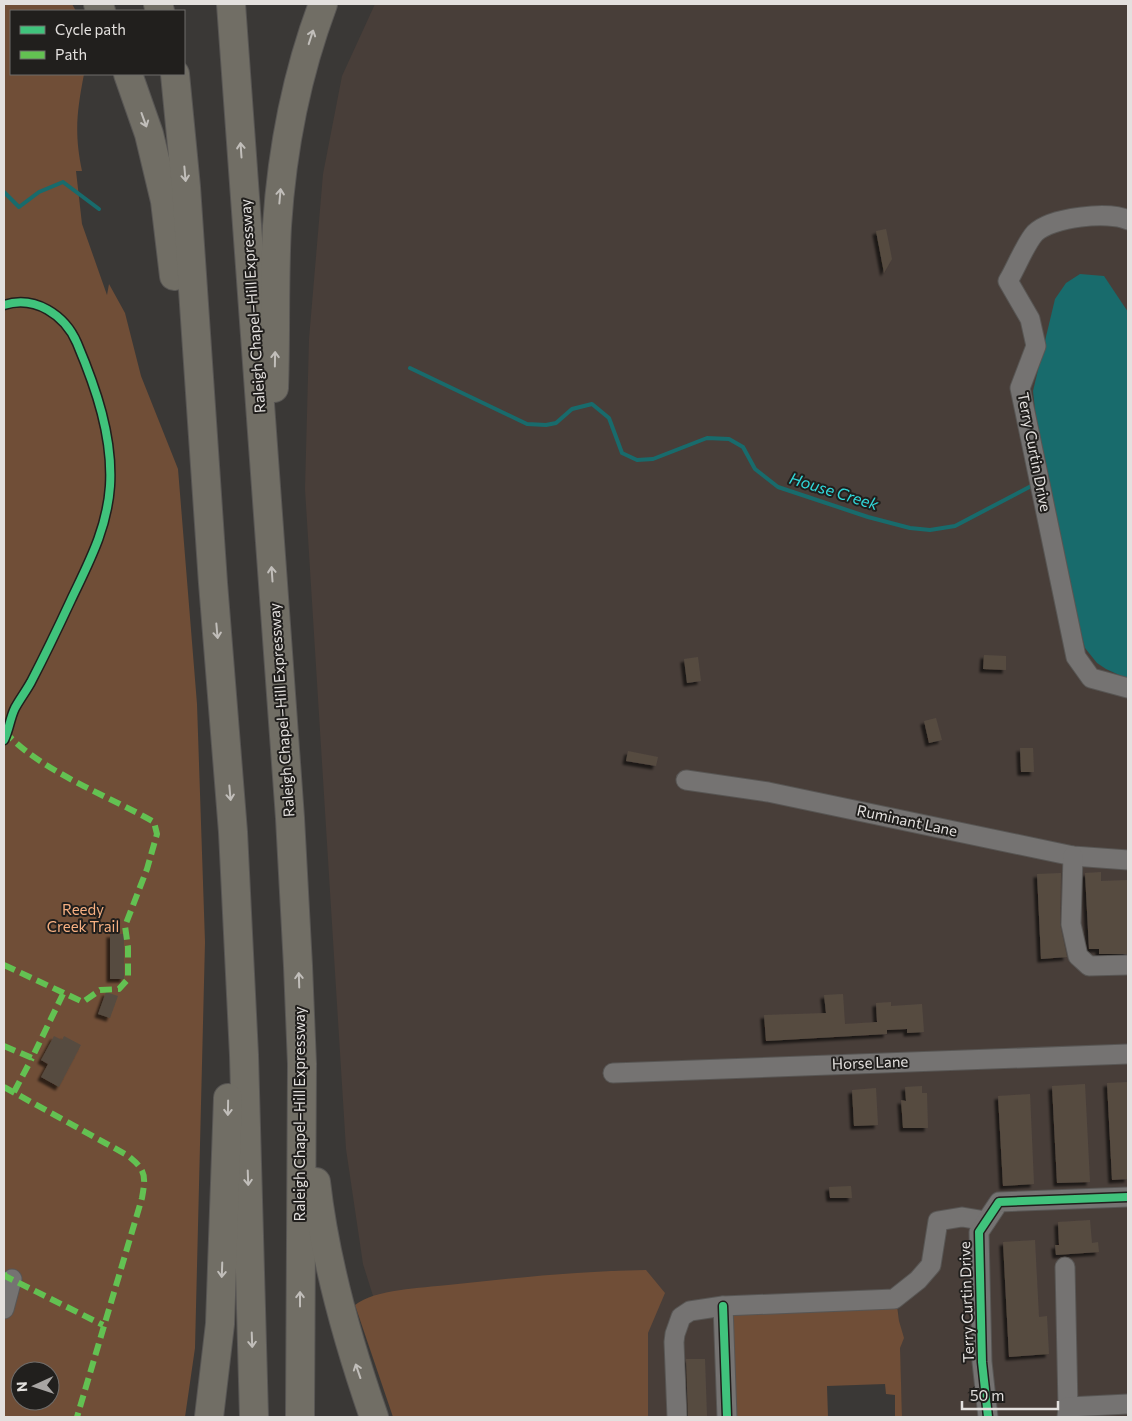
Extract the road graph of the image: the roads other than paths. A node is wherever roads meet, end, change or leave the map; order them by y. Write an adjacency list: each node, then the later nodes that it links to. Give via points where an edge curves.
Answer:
1 (230, 4): 6 (highway, Raleigh Chapel–Hill Expressway, one-way to 1)
2 (323, 4): 6 (highway, one-way to 2, via 281,179 300,71)
3 (128, 75): 7 (highway, one-way to 7, via 149,134 166,200 191,429)
4 (175, 75): 7 (highway, one-way to 7, via 186,187)
5 (1128, 220): 8 (street, Terry Curtin Drive, via 1120,216 1070,217 1036,233 1008,281 1030,319 1036,346 1020,388 1076,657 1091,678)
6 (269, 530): 15 (highway, Raleigh Chapel–Hill Expressway, one-way to 6, via 290,818)
7 (213, 583): 10 (highway, one-way to 10)
8 (1128, 688)
9 (686, 780): 11 (street, Ruminant Lane, via 768,792)
10 (234, 832): 25 (highway, one-way to 25, via 226,1186 220,1324); 26 (highway, one-way to 26)
11 (1073, 856): 12 (street, Ruminant Lane); 13 (street, via 1071,924 1078,956 1088,966)
12 (1128, 860)
13 (1128, 965)
14 (1128, 1054): 16 (street, Horse Lane)
15 (302, 1064): 27 (highway, Raleigh Chapel–Hill Expressway, one-way to 15); 28 (highway, one-way to 15, via 355,1362 320,1219)
16 (612, 1073)
17 (1128, 1197): 18 (street, Terry Curtin Drive, via 999,1202)
18 (986, 1221): 21 (street, via 962,1217 938,1221 931,1265 894,1299); 31 (street, Terry Curtin Drive, via 979,1232 982,1362)
19 (1065, 1267): 24 (street)
20 (12, 1279): 22 (street)
21 (723, 1306): 29 (street, via 690,1311 681,1317 674,1342); 30 (street)
22 (4, 1309)
23 (1128, 1404): 24 (street)
24 (1068, 1412)
25 (209, 1417)
26 (254, 1417)
27 (300, 1417)
28 (374, 1417)
29 (677, 1417)
30 (727, 1417)
31 (988, 1417)

